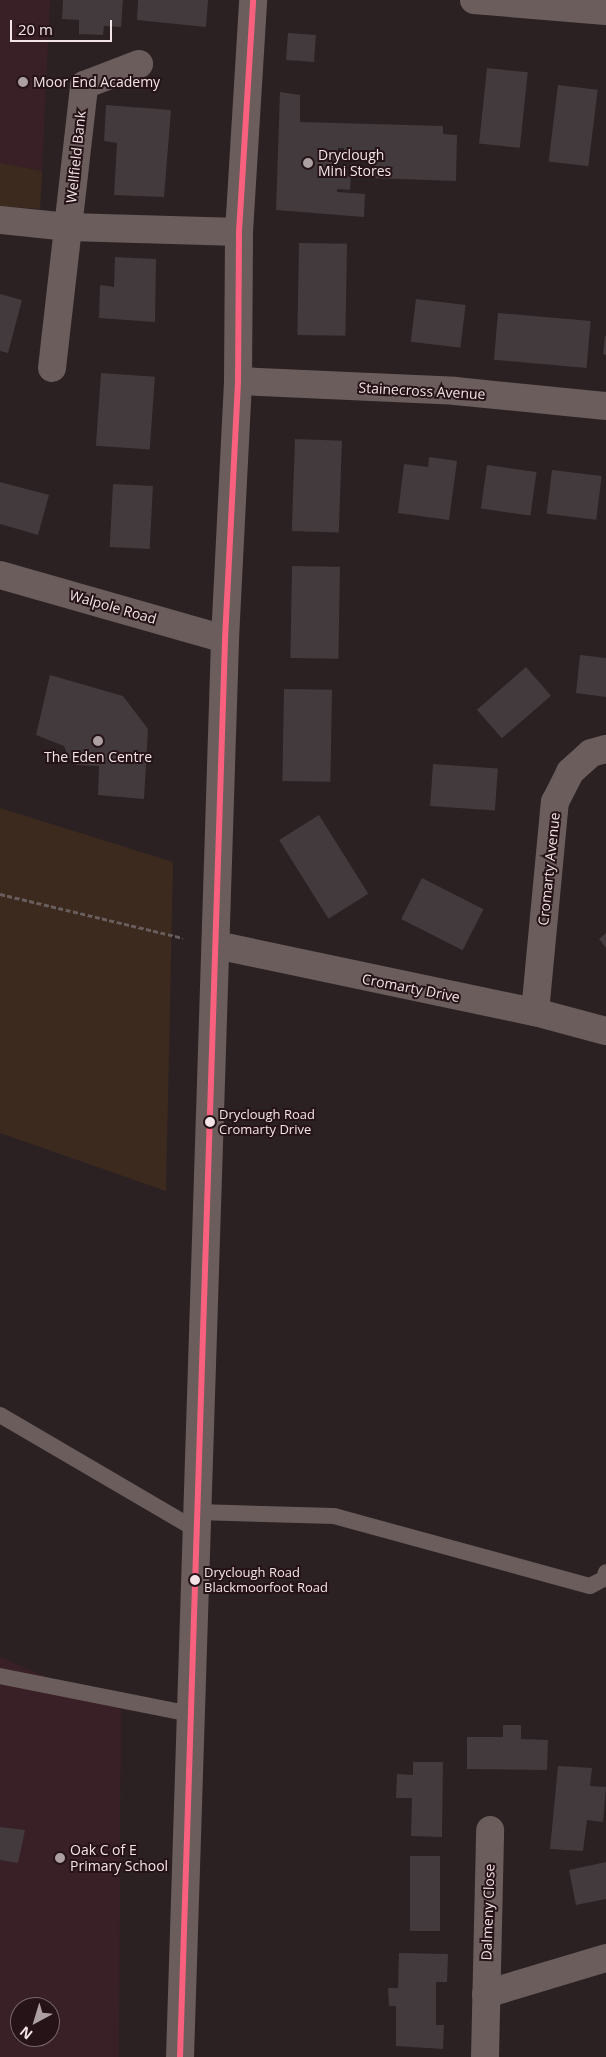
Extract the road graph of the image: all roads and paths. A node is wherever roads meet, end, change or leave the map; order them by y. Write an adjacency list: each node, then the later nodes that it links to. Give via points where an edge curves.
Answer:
1 (253, 0): 7 (street)
2 (474, 0): 3 (street)
3 (606, 11)
4 (139, 64): 6 (street, Wellfield Bank, via 84,85)
5 (0, 220): 6 (street)
6 (69, 227): 7 (street); 8 (street, Wellfield Bank)
7 (239, 232): 9 (street)
8 (52, 368)
9 (238, 381): 10 (street, Stainecross Avenue, via 455,392); 12 (street)
10 (606, 406)
11 (0, 575): 12 (street, Walpole Road)
12 (225, 639): 15 (street)
13 (606, 749): 16 (street, Cromarty Avenue, via 590,753 570,772 555,802)
14 (0, 894): 15 (path)
15 (216, 946): 16 (street, Cromarty Drive); 19 (street)
16 (535, 1012): 17 (street, Cromarty Drive)
17 (606, 1031)
18 (0, 1415): 19 (lane)
19 (197, 1521): 20 (lane, via 334,1516 590,1586 604,1579); 22 (street)
20 (606, 1572)
21 (0, 1676): 22 (lane)
22 (191, 1714): 26 (street)
23 (490, 1830): 25 (street, Dalmeny Close)
24 (606, 1958): 25 (street)
25 (486, 1994): 27 (street, Dalmeny Close)
26 (180, 2057)
27 (485, 2057)

